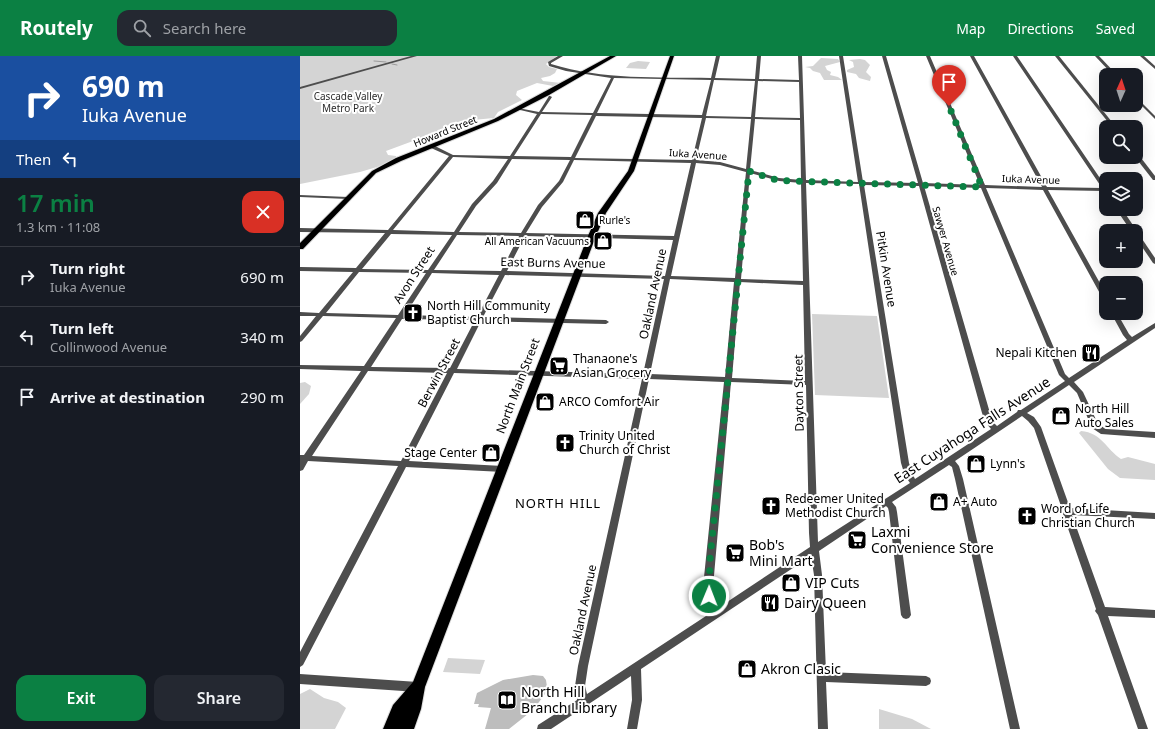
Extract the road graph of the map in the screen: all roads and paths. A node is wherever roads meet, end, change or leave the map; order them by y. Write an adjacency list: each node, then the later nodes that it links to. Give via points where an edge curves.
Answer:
1 (414, 56): 24 (street)
2 (561, 56): 18 (street, via 549,63 550,65)
3 (614, 56): 18 (main road, Howard Street)
4 (672, 56): 20 (main road, North Main Street)
5 (718, 56): 21 (street, Oakland Avenue)
6 (760, 56): 22 (street)
7 (800, 56): 23 (street, Dayton Street)
8 (841, 56): 47 (street, Pitkin Avenue)
9 (884, 56): 48 (street, Sawyer Avenue)
10 (928, 56): 49 (street)
11 (972, 56): 50 (street)
12 (1015, 56): 45 (street)
13 (1057, 56): 35 (street)
14 (1097, 56): 16 (street)
15 (1142, 56): 17 (street)
16 (1108, 68)
17 (1155, 68)
18 (584, 73): 19 (street); 27 (main road, Howard Street)
19 (613, 78): 20 (street); 29 (street, Berwin Street)
20 (664, 78): 21 (street); 30 (main road, North Main Street)
21 (713, 79): 22 (street); 31 (street, Oakland Avenue)
22 (757, 80): 23 (street); 32 (street)
23 (801, 81): 34 (street, Dayton Street)
24 (300, 88)
25 (550, 97): 28 (street, Avon Street)
26 (1143, 105): 33 (street)
27 (518, 109): 28 (street); 36 (main road, Howard Street)
28 (540, 113): 29 (street); 38 (street, Avon Street)
29 (596, 114): 30 (street); 39 (street, Berwin Street)
30 (651, 115): 31 (street); 40 (main road, North Main Street)
31 (705, 116): 32 (street); 41 (street, Oakland Avenue)
32 (754, 117): 34 (street); 43 (street)
33 (1155, 118)
34 (802, 119): 46 (street, Dayton Street)
35 (1108, 120)
36 (433, 147): 37 (street, Iuka Avenue); 53 (main road, Howard Street, via 374,172)
37 (452, 156): 38 (street, Iuka Avenue); 56 (street)
38 (511, 158): 39 (street, Iuka Avenue); 57 (street, Avon Street)
39 (573, 158): 40 (street, Iuka Avenue); 58 (street, Berwin Street, via 561,182 540,206)
40 (635, 160): 41 (street, Iuka Avenue); 59 (main road, North Main Street, via 628,176 602,213)
41 (695, 161): 43 (street, Iuka Avenue, via 724,164); 60 (street, Oakland Avenue)
42 (1143, 164): 44 (street)
43 (749, 171): 46 (street, Iuka Avenue, via 772,179); 70 (street)
44 (1155, 179)
45 (1099, 180)
46 (804, 182): 47 (street, Iuka Avenue); 71 (street, Dayton Street)
47 (861, 183): 48 (street, Iuka Avenue); 99 (street, Pitkin Avenue, via 905,463)
48 (921, 185): 49 (street, Iuka Avenue); 92 (street, Sawyer Avenue, via 986,413)
49 (982, 187): 50 (street, Iuka Avenue); 89 (street, via 1058,367)
50 (1045, 189): 51 (street, Iuka Avenue); 72 (street)
51 (1099, 190)
52 (300, 196): 53 (street)
53 (348, 198): 55 (main road, Howard Street)
54 (300, 230): 55 (street)
55 (315, 230): 56 (street); 62 (main road, Howard Street)
56 (388, 232): 57 (street); 65 (street)
57 (455, 233): 58 (street); 66 (street, Avon Street)
58 (523, 234): 59 (street); 67 (street, Berwin Street)
59 (592, 236): 60 (street); 68 (main road, North Main Street)
60 (676, 238): 69 (street, Oakland Avenue)
61 (1143, 244): 63 (street)
62 (300, 246)
63 (1155, 262)
64 (300, 269): 65 (street, East Burns Avenue)
65 (357, 271): 66 (street, East Burns Avenue); 74 (street)
66 (430, 272): 67 (street, East Burns Avenue); 75 (street, Avon Street)
67 (503, 273): 68 (street, East Burns Avenue); 76 (street, Berwin Street)
68 (577, 275): 69 (street, East Burns Avenue); 77 (main road, North Main Street)
69 (668, 278): 70 (street, East Burns Avenue); 87 (street, Oakland Avenue)
70 (738, 280): 71 (street, East Burns Avenue); 88 (street)
71 (806, 283): 90 (street, Dayton Street)
72 (1099, 286)
73 (300, 314): 74 (street)
74 (321, 315): 75 (street); 81 (street)
75 (400, 317): 76 (street); 84 (street, Avon Street)
76 (480, 319): 77 (street); 85 (street, Berwin Street)
77 (560, 320): 79 (street); 86 (main road, North Main Street)
78 (1118, 320): 82 (street)
79 (606, 322)
80 (1155, 325): 82 (street, East Cuyahoga Falls Avenue)
81 (300, 340)
82 (1132, 341): 89 (street, East Cuyahoga Falls Avenue)
83 (300, 367): 84 (street)
84 (366, 369): 85 (street); 94 (street, Avon Street)
85 (452, 371): 86 (street); 96 (street, Berwin Street)
86 (540, 373): 87 (street); 98 (main road, North Main Street)
87 (648, 376): 88 (street); 114 (street, Oakland Avenue, via 583,666 580,686)
88 (728, 380): 90 (street); 107 (street, via 708,587)
89 (1069, 382): 91 (street, East Cuyahoga Falls Avenue); 93 (street, via 1080,392 1095,426 1104,432)
90 (809, 383): 103 (street, Dayton Street)
91 (1021, 412): 92 (street, East Cuyahoga Falls Avenue); 101 (street, via 1031,419 1036,427)
92 (996, 430): 95 (street, East Cuyahoga Falls Avenue)
93 (1155, 435)
94 (303, 458): 96 (street); 97 (street, Avon Street)
95 (949, 460): 99 (street, East Cuyahoga Falls Avenue); 120 (street, via 955,466 959,479)
96 (404, 463): 98 (street); 108 (street, Berwin Street)
97 (300, 468)
98 (503, 468): 113 (main road, North Main Street)
99 (914, 484): 100 (street, East Cuyahoga Falls Avenue)
100 (887, 502): 103 (street, East Cuyahoga Falls Avenue); 106 (street, via 893,512)
101 (1065, 511): 102 (street); 104 (street)
102 (1155, 516)
103 (815, 549): 107 (street, East Cuyahoga Falls Avenue); 110 (street, Dayton Street)
104 (1100, 611): 105 (street); 121 (street)
105 (1155, 614)
106 (906, 615)
107 (710, 618): 109 (street, East Cuyahoga Falls Avenue)
108 (300, 662)
109 (636, 667): 114 (street, East Cuyahoga Falls Avenue); 118 (street, via 637,700)
110 (821, 677): 112 (street); 119 (street, Dayton Street)
111 (300, 679): 113 (street)
112 (926, 681)
113 (418, 687): 115 (main road, North Main Street, via 398,710); 116 (main road, North Main Street, via 414,709)
114 (583, 702): 117 (street, East Cuyahoga Falls Avenue)
115 (391, 729)
116 (406, 729)
117 (542, 729)
118 (632, 729)
119 (823, 729)
120 (1015, 729)
121 (1143, 729)

